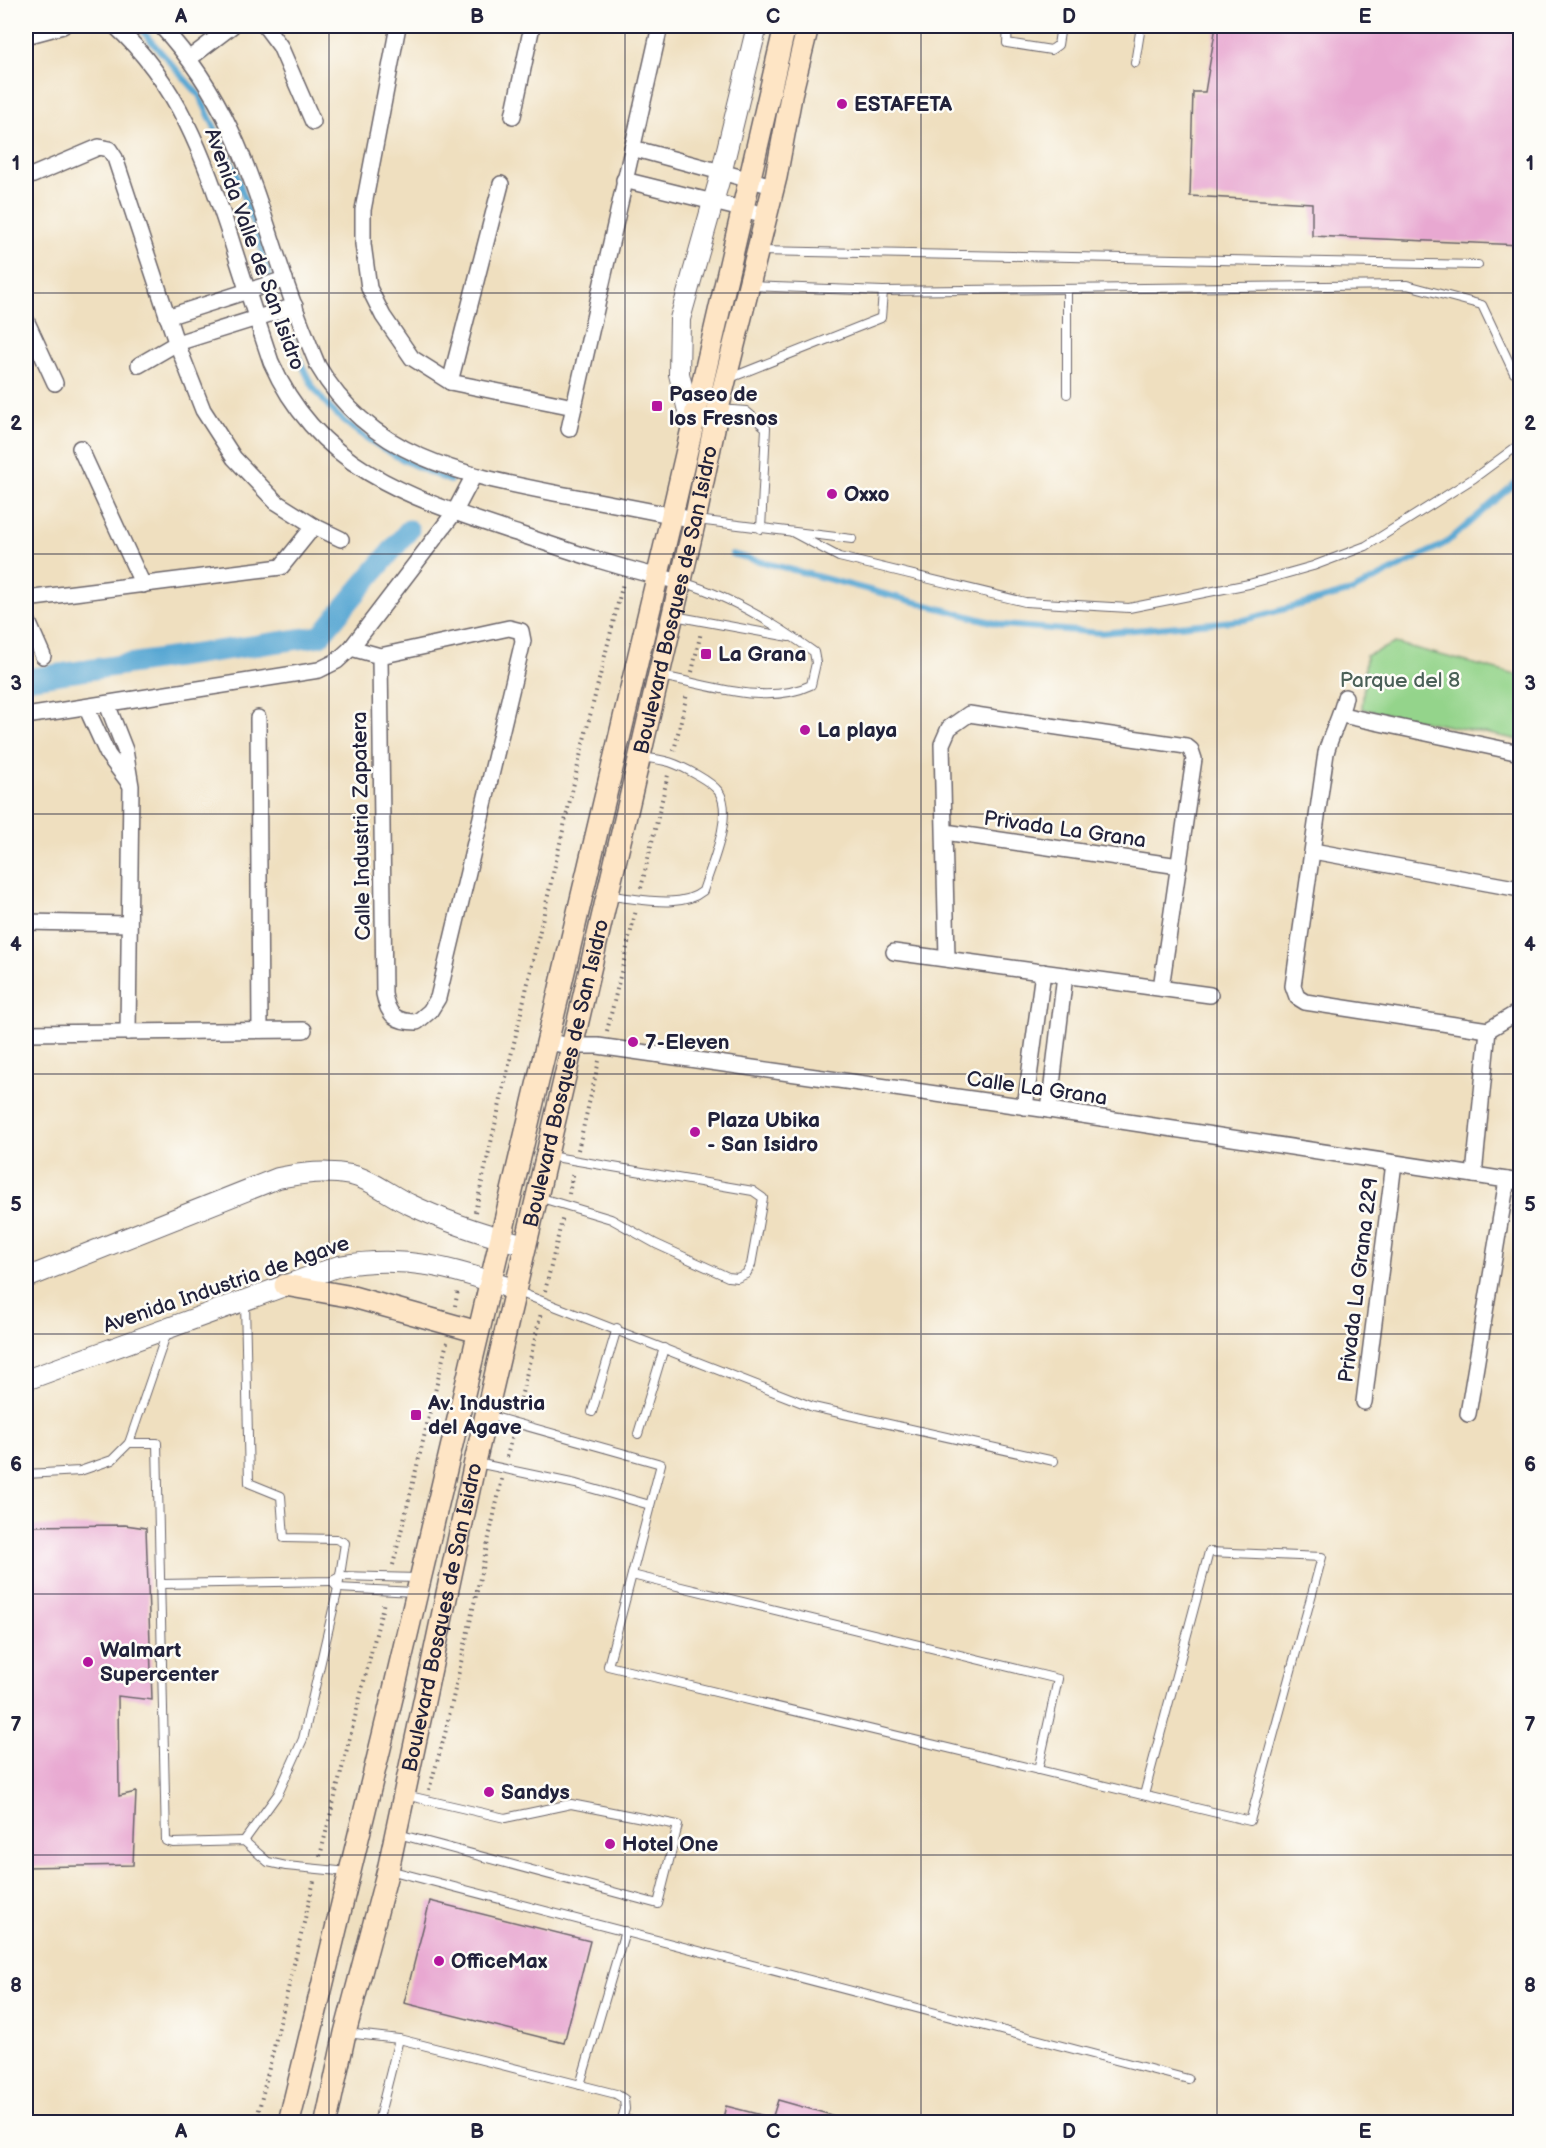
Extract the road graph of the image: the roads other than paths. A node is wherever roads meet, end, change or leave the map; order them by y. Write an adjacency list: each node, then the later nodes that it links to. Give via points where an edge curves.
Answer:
1 (63, 26): 15 (street)
2 (115, 26): 36 (street, Avenida Valle de San Isidro, via 160,75 187,120 210,175)
3 (163, 26): 16 (street, Avenida Valle de San Isidro)
4 (232, 26): 16 (street)
5 (265, 26): 19 (street, via 280,46)
6 (398, 26): 45 (street, via 363,210 369,288 412,358)
7 (532, 26): 18 (street)
8 (660, 26): 20 (street)
9 (757, 26): 21 (street, Boulevard Bosques de San Isidro)
10 (784, 26): 24 (main road, Boulevard Bosques de San Isidro)
11 (808, 26): 26 (main road, Boulevard Bosques de San Isidro)
12 (1008, 26): 13 (lane, via 1007,43 1051,50 1058,45)
13 (1061, 26)
14 (1141, 26): 17 (lane)
15 (26, 36)
16 (190, 58): 32 (street, Avenida Valle de San Isidro, via 232,129)
17 (1135, 63)
18 (513, 116)
19 (313, 122)
20 (632, 148): 21 (street); 23 (street)
21 (721, 174): 24 (street); 27 (street, Boulevard Bosques de San Isidro)
22 (26, 178): 38 (street, via 99,147 109,149)
23 (624, 180): 27 (street); 48 (street)
24 (748, 180): 26 (street); 28 (main road, Boulevard Bosques de San Isidro)
25 (501, 184): 45 (street)
26 (772, 186): 29 (main road, Boulevard Bosques de San Isidro)
27 (713, 202): 28 (street); 50 (street, Boulevard Bosques de San Isidro, via 680,319 679,374)
28 (741, 210): 29 (street); 50 (main road, Boulevard Bosques de San Isidro)
29 (766, 215): 30 (main road, Boulevard Bosques de San Isidro)
30 (758, 251): 31 (lane); 33 (main road, Boulevard Bosques de San Isidro)
31 (1478, 265)
32 (285, 279): 36 (street); 37 (street, Avenida Valle de San Isidro)
33 (750, 286): 35 (lane); 44 (main road, Boulevard Bosques de San Isidro)
34 (1066, 289): 35 (lane); 43 (lane, via 1407,285 1482,304); 47 (lane)
35 (883, 291): 44 (lane, via 881,318)
36 (248, 292): 38 (street); 39 (street, Avenida Valle de San Isidro)
37 (295, 306): 39 (street); 54 (street, Avenida Valle de San Isidro, via 332,392 362,421 393,443)
38 (167, 317): 41 (street)
39 (257, 319): 41 (street); 55 (street, Avenida Valle de San Isidro, via 284,390 307,423 338,453 379,482)
40 (26, 320): 46 (street)
41 (177, 343): 42 (street); 58 (street, via 203,410 234,458 276,502)
42 (139, 365)
43 (1514, 373)
44 (725, 379): 49 (main road, Boulevard Bosques de San Isidro)
45 (450, 382): 48 (street)
46 (55, 383)
47 (1067, 394)
48 (574, 407): 51 (street)
49 (718, 409): 57 (main road, Boulevard Bosques de San Isidro); 59 (lane, via 746,411 766,428)
50 (692, 428): 56 (main road, Boulevard Bosques de San Isidro)
51 (569, 429)
52 (1521, 444): 60 (lane, via 1366,546 1249,584 1129,608 1025,602 839,557)
53 (80, 448): 65 (street)
54 (473, 477): 55 (street); 56 (street, Avenida Valle de San Isidro)
55 (454, 513): 63 (street, Avenida Valle de San Isidro); 70 (street)
56 (672, 515): 57 (street, Avenida Valle de San Isidro); 63 (main road, Boulevard Bosques de San Isidro)
57 (695, 520): 59 (lane); 64 (main road, Boulevard Bosques de San Isidro)
58 (314, 526): 61 (street); 65 (street, via 281,567)
59 (761, 529): 60 (lane)
60 (792, 532): 62 (lane)
61 (341, 539)
62 (852, 539)
63 (657, 577): 64 (street, Avenida Valle de San Isidro); 102 (main road, Boulevard Bosques de San Isidro)
64 (681, 582): 67 (main road, Boulevard Bosques de San Isidro); 69 (lane, Avenida Valle de San Isidro, via 708,590)
65 (143, 585): 66 (street)
66 (26, 599)
67 (673, 616): 69 (lane); 73 (main road, Boulevard Bosques de San Isidro)
68 (26, 617): 71 (street)
69 (794, 638): 73 (lane, Avenida Valle de San Isidro, via 814,652 816,663 811,685 793,694 754,694)
70 (351, 648): 72 (street); 75 (street, via 338,661 318,670)
71 (43, 656)
72 (380, 656): 72 (street, Calle Industria Zapatera, via 509,627 521,631 523,640 438,998 417,1022 400,1022 387,1011 384,994)
73 (658, 676): 81 (main road, Boulevard Bosques de San Isidro)
74 (1345, 697): 77 (street)
75 (106, 704): 76 (street); 82 (street, via 125,750)
76 (86, 707): 78 (street); 82 (street, via 108,755)
77 (1342, 715): 80 (street); 84 (street, via 1326,753)
78 (26, 716)
79 (258, 718): 97 (street)
80 (1521, 753)
81 (639, 757): 87 (main road, Boulevard Bosques de San Isidro); 87 (lane, via 671,760 707,781 719,792 724,808 722,831 703,891 696,897 675,901)
82 (131, 786): 89 (street)
83 (945, 832): 85 (street, Privada La Grana); 85 (street, via 942,744 949,728 969,714 1186,746 1194,759); 91 (street)
84 (1312, 851): 86 (street); 99 (street, via 1293,986 1297,997 1305,1002)
85 (1179, 866): 94 (street)
86 (1521, 889)
87 (607, 896): 103 (main road, Boulevard Bosques de San Isidro)
88 (26, 922): 89 (street)
89 (129, 924): 100 (street)
90 (894, 952): 91 (street)
91 (947, 958): 92 (street)
92 (1043, 972): 93 (street); 104 (street)
93 (1065, 975): 94 (street); 105 (street)
94 (1161, 988): 95 (street)
95 (1210, 995)
96 (1521, 1011): 99 (street)
97 (260, 1030): 98 (street); 100 (street)
98 (304, 1030)
99 (1488, 1030): 108 (street)
100 (128, 1032): 101 (street)
101 (26, 1033)
102 (547, 1042): 103 (street, Calle La Grana); 111 (main road, Boulevard Bosques de San Isidro)
103 (572, 1046): 104 (street, Calle La Grana, via 603,1047); 106 (main road, Boulevard Bosques de San Isidro)
104 (1025, 1107): 105 (street, Calle La Grana)
105 (1049, 1110): 107 (street, Calle La Grana)
106 (547, 1155): 110 (main road, Boulevard Bosques de San Isidro); 110 (lane, via 760,1194 763,1198 751,1265 746,1274 728,1277 656,1245 611,1219)
107 (1394, 1163): 108 (street, Calle La Grana); 123 (street, Privada La Grana 229)
108 (1474, 1175): 109 (street, Calle La Grana)
109 (1514, 1181): 125 (street)
110 (538, 1197): 112 (main road, Boulevard Bosques de San Isidro)
111 (499, 1238): 112 (street); 113 (street, via 409,1204 355,1176 328,1171 303,1173 278,1178); 114 (main road, Boulevard Bosques de San Isidro)
112 (526, 1245): 116 (main road, Boulevard Bosques de San Isidro)
113 (26, 1278)
114 (490, 1281): 115 (street, Avenida Industria de Agave, via 405,1260 371,1260 339,1266); 116 (street, Avenida Industria de Agave); 120 (main road, Boulevard Bosques de San Isidro)
115 (285, 1286): 117 (street, Avenida Industria de Agave); 120 (main road, via 353,1297)
116 (515, 1290): 118 (lane); 126 (main road, Boulevard Bosques de San Isidro)
117 (245, 1300): 119 (street, Avenida Industria de Agave); 134 (lane, via 249,1483 281,1496 284,1538 336,1539 345,1543)
118 (617, 1328): 121 (lane); 124 (lane)
119 (168, 1329): 122 (street, Avenida Industria de Agave); 128 (lane)
120 (478, 1332): 137 (main road, Boulevard Bosques de San Isidro)
121 (664, 1348): 127 (lane); 129 (lane, via 813,1407)
122 (26, 1380)
123 (1364, 1402)
124 (592, 1412)
125 (1468, 1414)
126 (486, 1415): 130 (main road, Boulevard Bosques de San Isidro); 132 (lane, via 661,1464)
127 (638, 1434)
128 (129, 1443): 131 (lane, via 112,1460 80,1471); 136 (lane, via 157,1443)
129 (1054, 1461)
130 (476, 1462): 132 (lane); 140 (main road, Boulevard Bosques de San Isidro)
131 (26, 1474)
132 (650, 1505): 133 (lane)
133 (632, 1575): 139 (lane, via 1058,1679); 139 (lane, via 608,1666)
134 (341, 1576): 135 (lane); 137 (lane); 138 (lane)
135 (332, 1581): 136 (lane); 138 (lane)
136 (161, 1584): 143 (lane, via 166,1841)
137 (417, 1585): 138 (lane); 145 (main road, Boulevard Bosques de San Isidro)
138 (338, 1588): 143 (lane, via 303,1738 278,1794)
139 (1038, 1770): 141 (lane)
140 (404, 1795): 142 (main road, Boulevard Bosques de San Isidro); 142 (lane, via 505,1818 571,1804 678,1825 658,1904)
141 (1144, 1795): 141 (lane, via 1250,1821 1322,1557 1209,1552)
142 (396, 1833): 144 (main road, Boulevard Bosques de San Isidro)
143 (244, 1841): 145 (lane, via 268,1862)
144 (388, 1870): 146 (lane); 148 (main road, Boulevard Bosques de San Isidro)
145 (351, 1872): 147 (main road, Boulevard Bosques de San Isidro)
146 (625, 1931): 150 (lane); 151 (lane)
147 (314, 2024): 148 (main road); 153 (main road, Boulevard Bosques de San Isidro)
148 (345, 2033): 149 (lane); 154 (main road, Boulevard Bosques de San Isidro)
149 (399, 2039): 151 (lane); 155 (lane)
150 (1188, 2079)
151 (580, 2085): 152 (lane, via 624,2099)
152 (622, 2121): 156 (lane)
153 (289, 2122)
154 (326, 2122)
155 (378, 2122)
156 (638, 2122)

